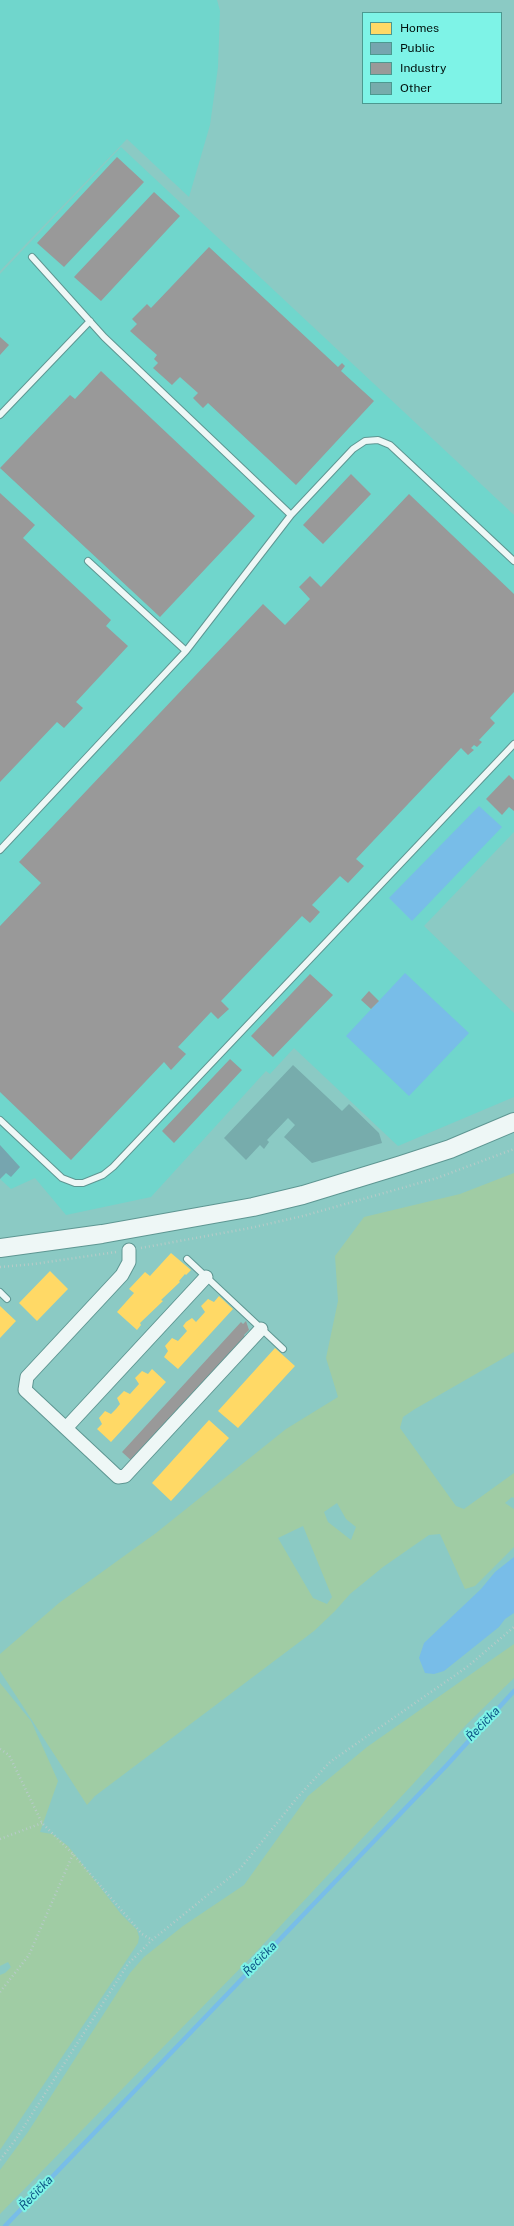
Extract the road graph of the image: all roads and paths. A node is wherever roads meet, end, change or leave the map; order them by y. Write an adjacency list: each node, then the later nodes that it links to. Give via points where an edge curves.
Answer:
1 (32, 257): 2 (lane)
2 (90, 321): 3 (lane); 4 (lane)
3 (0, 415)
4 (291, 515): 6 (lane, via 353,449 365,441 378,440 390,445); 7 (lane)
5 (88, 561): 7 (lane)
6 (514, 561)
7 (186, 651): 9 (lane)
8 (514, 744): 10 (lane, via 103,1175 74,1183 62,1178)
9 (0, 850)
10 (0, 1120)
11 (514, 1122): 12 (street, via 443,1151 303,1195)
12 (128, 1240): 13 (street); 15 (path, via 34,1264); 21 (street, via 129,1262 122,1274 27,1377 25,1390)
13 (0, 1248)
14 (187, 1259): 16 (lane)
15 (0, 1267)
16 (206, 1277): 19 (lane); 21 (street)
17 (1, 1294): 18 (lane)
18 (7, 1299)
19 (261, 1329): 20 (lane); 21 (street, via 125,1476 118,1477)
20 (283, 1349)
21 (66, 1428)
22 (514, 1627): 27 (path, via 467,1667 330,1762 296,1798 240,1869)
23 (0, 1749): 24 (path, via 9,1755)
24 (42, 1823): 25 (path); 26 (path)
25 (0, 1839)
26 (73, 1854): 27 (path, via 137,1928); 28 (path, via 29,1955)
27 (152, 1940): 29 (path, via 128,1964)
28 (0, 1992)
29 (0, 2160)

